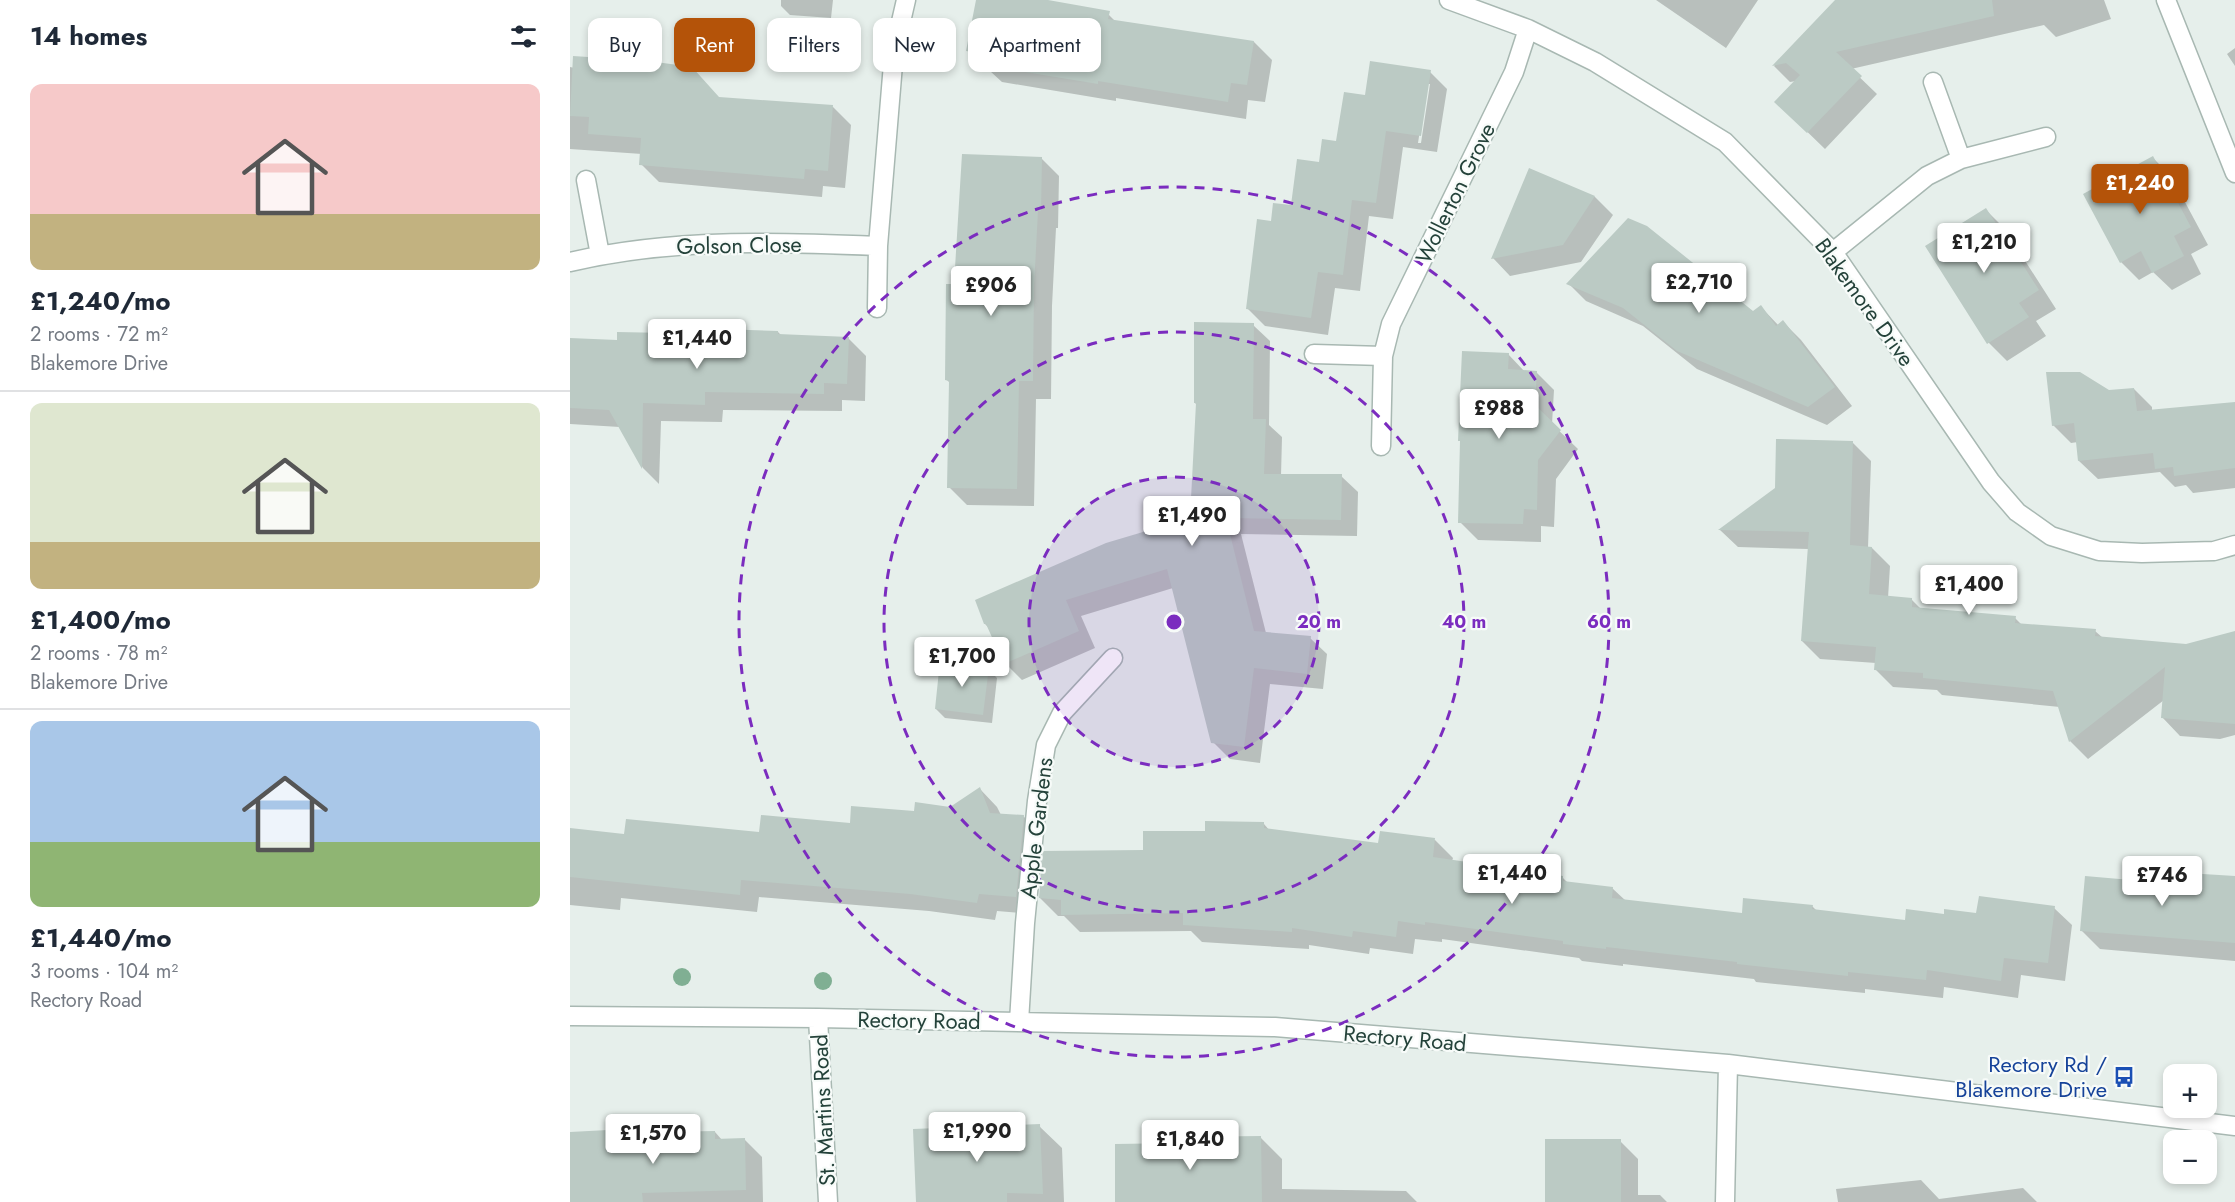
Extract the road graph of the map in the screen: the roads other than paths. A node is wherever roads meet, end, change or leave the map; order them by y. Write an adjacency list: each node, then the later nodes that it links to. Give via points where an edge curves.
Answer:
1 (906, 0): 10 (street, via 894,52)
2 (1449, 0): 4 (street, Blakemore Drive)
3 (2166, 0): 8 (street)
4 (1528, 29): 11 (street, Blakemore Drive, via 1595,62 1725,142); 16 (street, Wollerton Grove, via 1514,72 1391,324)
5 (1933, 82): 7 (street)
6 (2046, 137): 7 (street)
7 (1961, 159): 11 (street, via 1927,176)
8 (2235, 172)
9 (586, 180): 12 (street)
10 (878, 246): 12 (street, Golson Close, via 719,242); 14 (street)
11 (1833, 252): 18 (street, Blakemore Drive, via 1991,482 2017,512 2051,536 2099,551 2214,551)
12 (600, 255): 13 (street, Golson Close)
13 (570, 262)
14 (877, 308)
15 (1314, 354): 16 (street)
16 (1383, 356): 17 (street, Wollerton Grove)
17 (1381, 446)
18 (2235, 545)
19 (1113, 658): 22 (street, Apple Gardens, via 1062,713 1046,745 1035,823)
20 (570, 1016): 21 (street, Rectory Road)
21 (818, 1018): 22 (street, Rectory Road); 25 (street, St. Martins Road)
22 (1019, 1022): 23 (street, Rectory Road, via 1275,1027)
23 (1728, 1064): 24 (street, Rectory Road); 26 (street)
24 (2235, 1126)
25 (828, 1202)
26 (1725, 1202)

